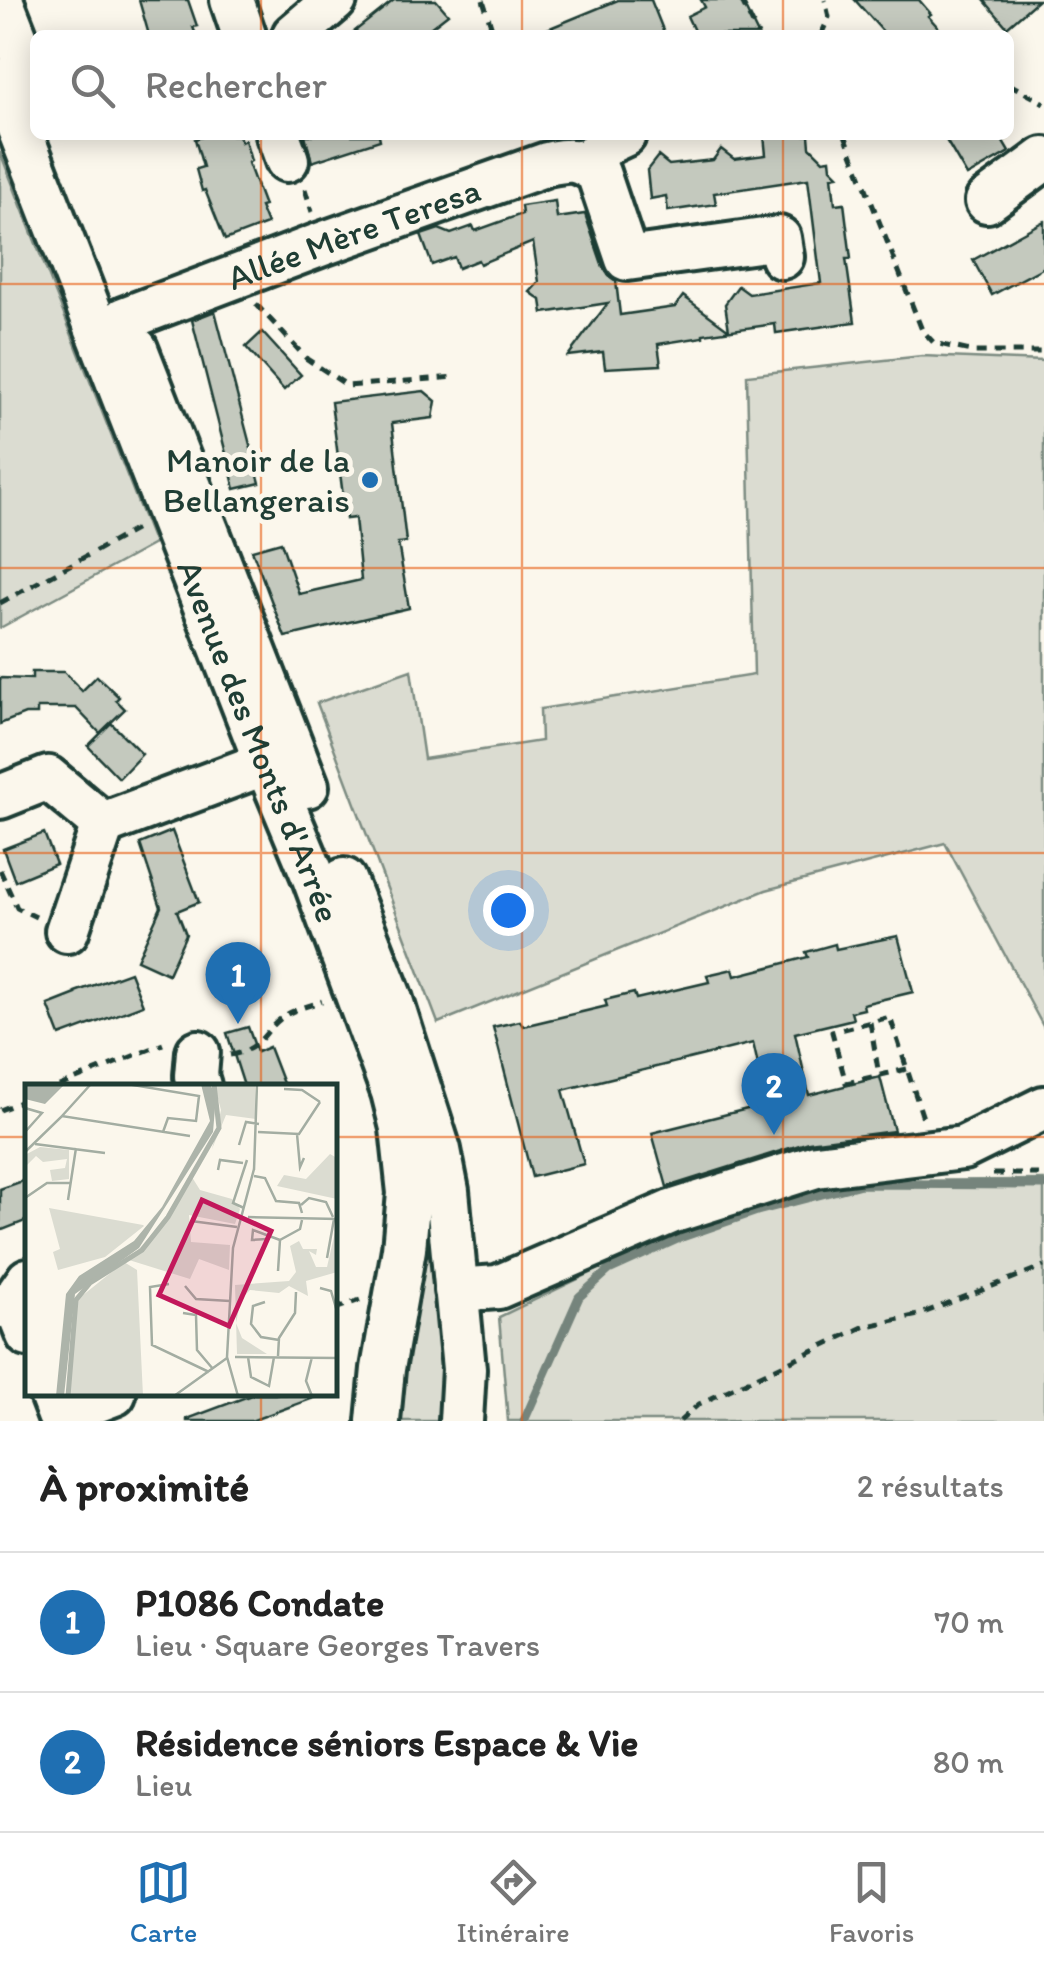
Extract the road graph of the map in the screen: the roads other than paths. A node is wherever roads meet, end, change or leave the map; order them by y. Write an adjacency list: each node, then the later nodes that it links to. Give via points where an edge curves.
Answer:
1 (1, 0): 6 (street)
2 (232, 0): 4 (street)
3 (335, 0): 5 (street)
4 (242, 30)
5 (300, 30)
6 (30, 74)
7 (0, 80): 15 (street, Avenue des Monts d'Arrée)
8 (55, 140): 14 (street, Avenue des Monts d'Arrée)
9 (613, 140): 11 (street)
10 (1044, 159): 12 (street)
11 (586, 164): 13 (street, via 598,173 629,268 779,238); 14 (street, Allée Mère Teresa, via 546,164)
12 (987, 201)
13 (782, 257)
14 (124, 320): 20 (street, Avenue des Monts d'Arrée, via 410,1054 440,1150)
15 (266, 763): 17 (street); 23 (street, Avenue des Monts d'Arrée, via 402,1128 409,1193)
16 (0, 797): 17 (street, via 48,778)
17 (103, 824): 18 (street)
18 (67, 931)
19 (1044, 1108): 20 (street, via 963,1148 816,1166 671,1212 498,1287)
20 (456, 1290): 24 (street, Avenue des Monts d'Arrée, via 464,1369)
21 (52, 1396): 22 (street, via 60,1415)
22 (109, 1396)
23 (378, 1421)
24 (460, 1421)

